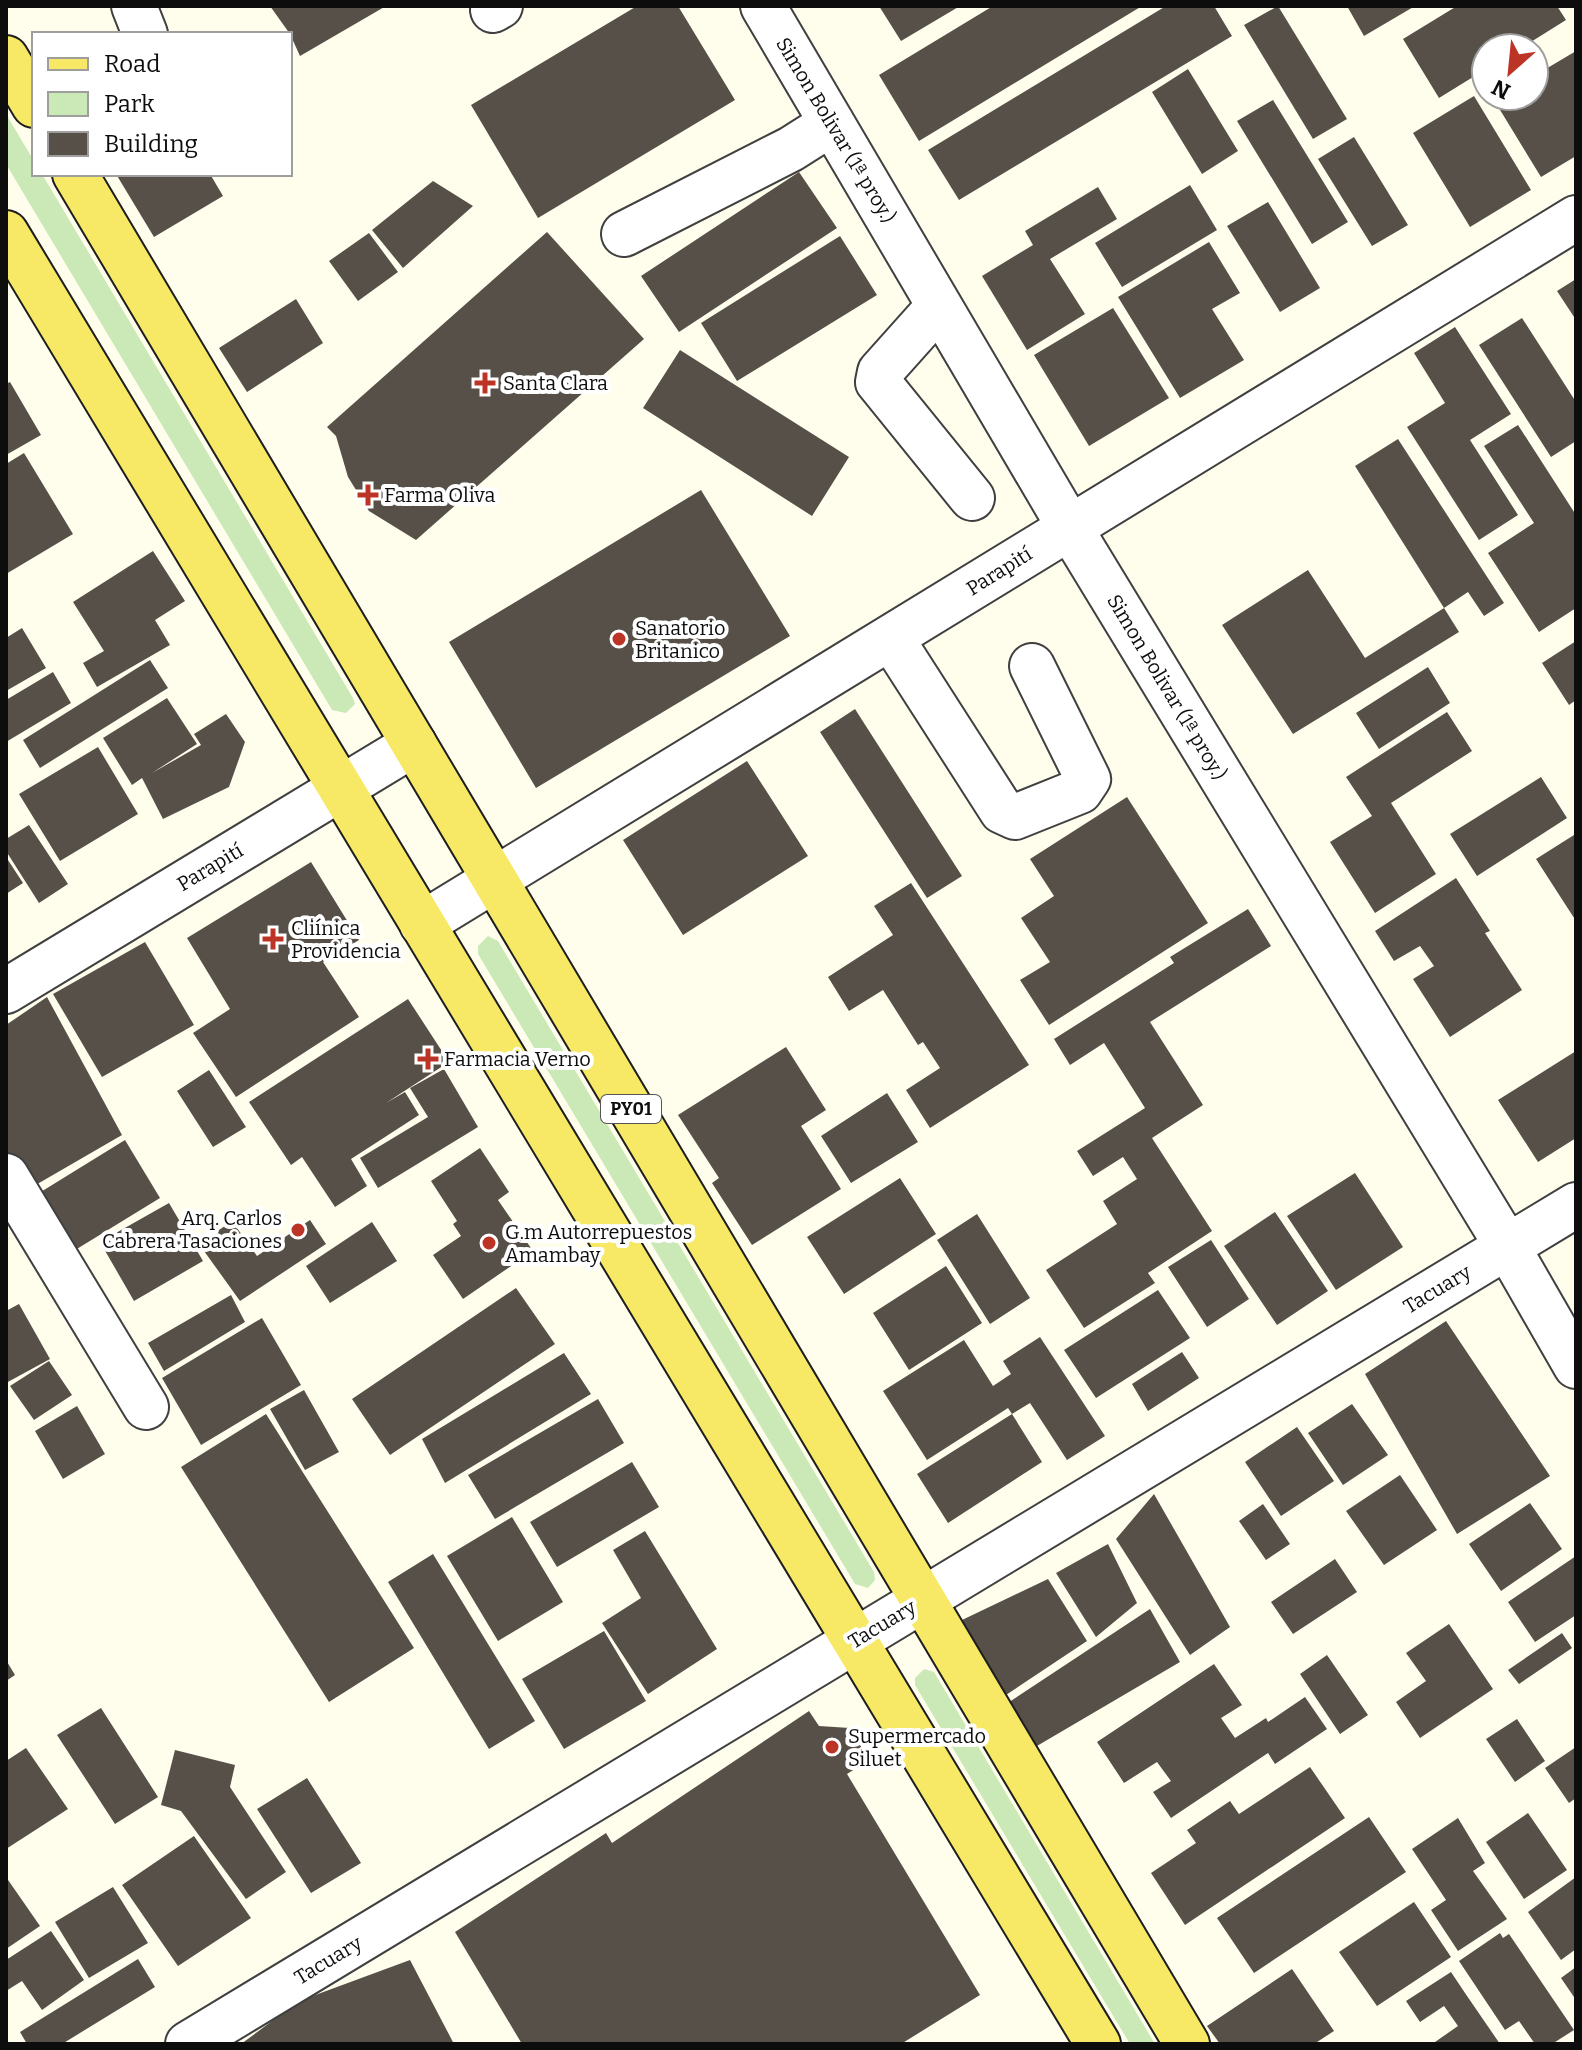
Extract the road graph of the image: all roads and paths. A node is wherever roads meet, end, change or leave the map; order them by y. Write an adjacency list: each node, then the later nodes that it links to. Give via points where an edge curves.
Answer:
1 (134, 6): 3 (street)
2 (763, 6): 6 (street, Simon Bolivar (1ª proy.))
3 (144, 32)
4 (6, 58): 5 (main road)
5 (32, 102)
6 (832, 123): 10 (street); 11 (street, Simon Bolivar (1ª proy.))
7 (76, 176): 16 (main road, PY01)
8 (1576, 218): 13 (street, Parapití)
9 (6, 233): 17 (main road)
10 (624, 234)
11 (939, 306): 12 (street, via 880,372 878,382); 13 (street, Simon Bolivar (1ª proy.))
12 (972, 498)
13 (1070, 528): 14 (street, Parapití); 23 (street, Simon Bolivar (1ª proy.))
14 (891, 638): 15 (street, via 1002,811 1015,817 1080,791 1088,779); 18 (street, Parapití)
15 (1032, 666)
16 (414, 744): 17 (street, Parapití); 18 (main road, PY01)
17 (340, 787): 19 (main road); 20 (street, Parapití)
18 (494, 880): 19 (street, Parapití); 26 (main road, PY01)
19 (422, 924): 27 (main road)
20 (6, 991)
21 (6, 1176): 25 (street)
22 (1576, 1205): 23 (street, Tacuary)
23 (1507, 1246): 24 (street, Simon Bolivar (1ª proy.)); 26 (street, Tacuary)
24 (1576, 1366)
25 (146, 1407)
26 (922, 1599): 27 (street, Tacuary); 30 (main road, PY01)
27 (854, 1641): 28 (street, Tacuary); 29 (main road)
28 (188, 2044)
29 (1098, 2044)
30 (1187, 2044)

